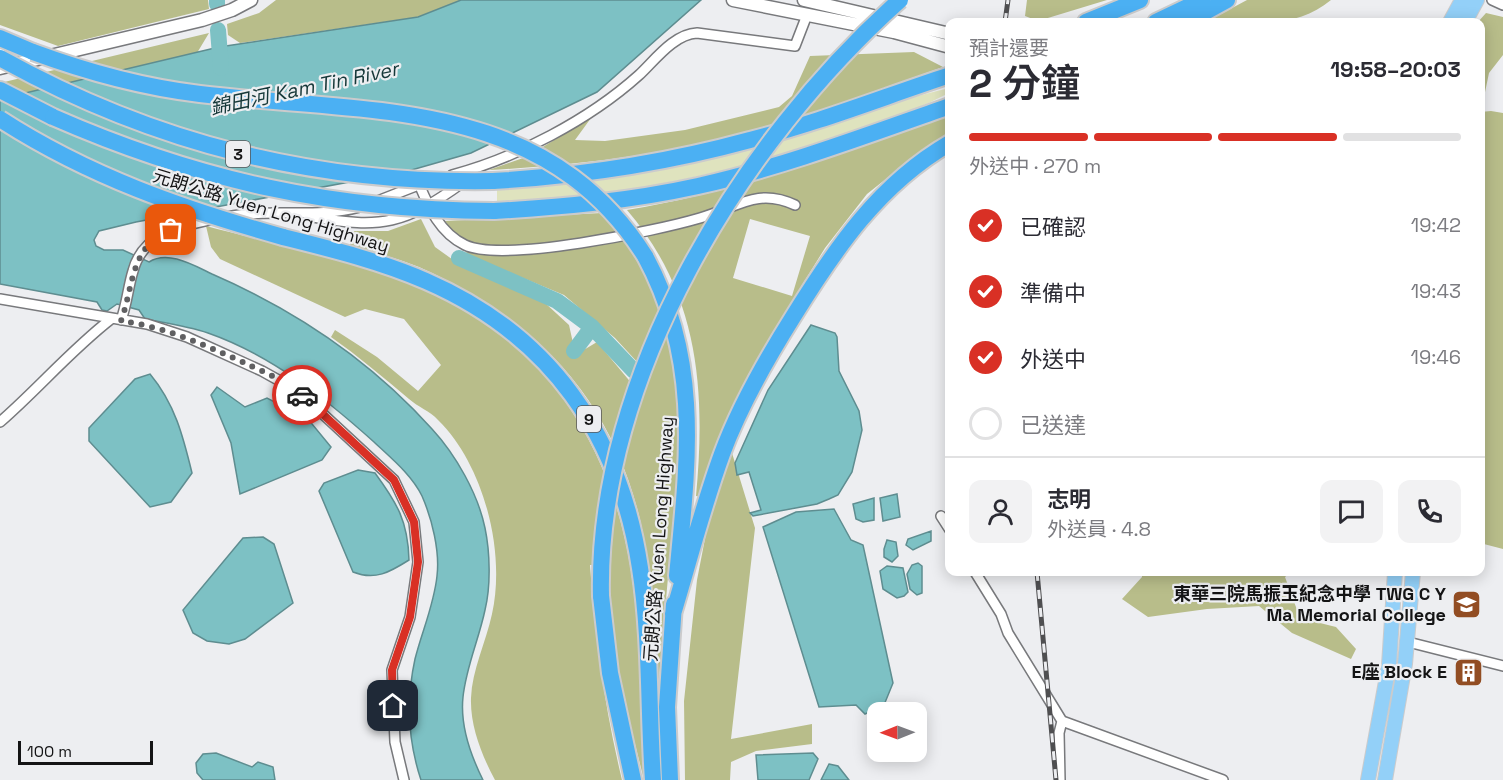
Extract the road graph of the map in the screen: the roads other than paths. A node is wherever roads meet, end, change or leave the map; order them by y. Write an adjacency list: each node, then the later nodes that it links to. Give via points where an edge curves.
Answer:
1 (251, 0): 24 (main road, via 202,20)
2 (734, 0): 14 (main road)
3 (808, 0): 13 (main road)
4 (842, 0): 13 (street)
5 (900, 0): 49 (highway, bridge, via 833,64 773,135 727,205 690,272 643,373 620,439 603,523 601,596 610,673)
6 (1140, 0): 15 (highway)
7 (1202, 0): 16 (highway)
8 (1227, 0): 17 (highway)
9 (1462, 0): 18 (main road)
10 (1477, 0): 19 (main road)
11 (1492, 0): 12 (street)
12 (1503, 5)
13 (850, 11): 20 (main road)
14 (807, 15): 22 (main road); 30 (street, via 795,46 698,33 683,36 602,103 523,150)
15 (1096, 18)
16 (1164, 18)
17 (1194, 18)
18 (1452, 18)
19 (1467, 18)
20 (945, 33)
21 (0, 38): 44 (highway, 元朗公路 Yuen Long Highway, bridge, via 78,68 151,86 435,118 479,129 535,152 571,175 610,209 645,256 672,318 686,386 687,468)
22 (945, 46)
23 (0, 58): 25 (highway, 3, bridge, via 107,111 208,146 263,160 381,178 494,181 590,172 675,158 752,140)
24 (0, 69)
25 (945, 77)
26 (0, 90): 27 (highway, 3, bridge, via 116,144 261,187 386,207 494,211 588,204 700,186)
27 (945, 108)
28 (0, 119): 50 (highway, 元朗公路 Yuen Long Highway / 9, bridge, via 68,159 144,193 402,272 466,301 526,343 555,372 582,408 612,461 622,488 640,566 648,641)
29 (945, 147): 44 (highway, via 890,186 859,220 831,256 777,343 746,398 723,452)
30 (494, 162): 31 (street); 33 (street)
31 (419, 184): 33 (street); 34 (street, via 353,209)
32 (795, 205): 33 (street, via 767,196 698,219 644,231 579,243 496,250 473,248 459,241 438,222)
33 (428, 206): 34 (street, via 398,220 375,224 352,224)
34 (285, 212): 36 (street, via 250,213 188,224 153,239 134,267)
35 (0, 299): 37 (street)
36 (123, 317): 37 (street); 48 (street, via 187,337 298,391 394,480 414,522 418,562 410,617 392,670 395,742)
37 (111, 319): 38 (street)
38 (0, 422)
39 (941, 516): 40 (street)
40 (945, 522)
41 (977, 576): 47 (street)
42 (1395, 576): 54 (main road, via 1389,666)
43 (1413, 576): 45 (main road)
44 (673, 614): 51 (highway, 元朗公路 Yuen Long Highway, via 667,707)
45 (1408, 642): 46 (street); 55 (main road)
46 (1503, 666)
47 (1062, 722): 52 (street); 53 (street)
48 (404, 780)
49 (633, 780)
50 (653, 780)
51 (670, 780)
52 (1060, 780)
53 (1222, 780)
54 (1368, 780)
55 (1385, 780)

